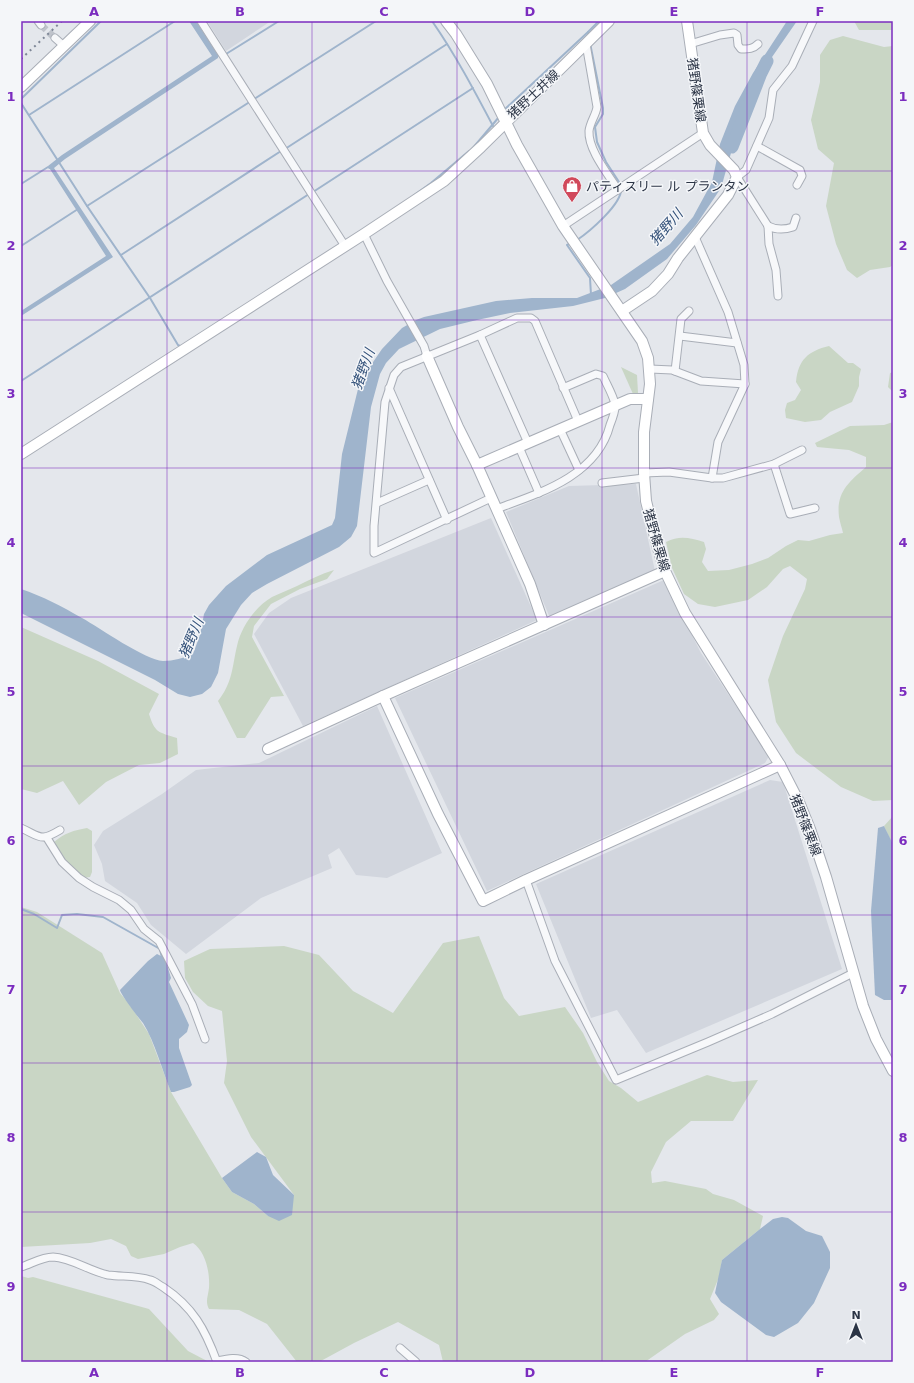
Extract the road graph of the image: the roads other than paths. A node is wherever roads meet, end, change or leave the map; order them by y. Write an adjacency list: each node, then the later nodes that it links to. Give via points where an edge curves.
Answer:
1 (90, 21): 11 (street)
2 (201, 21): 24 (street)
3 (446, 21): 13 (street, 猪野土井線, via 487,84)
4 (609, 21): 8 (street, 猪野土井線)
5 (687, 21): 9 (street, 猪野篠栗線)
6 (813, 21): 15 (street, via 792,66 773,90 769,118)
7 (55, 38): 11 (street)
8 (586, 44): 13 (street, 猪野土井線); 18 (street, via 597,107 590,125 590,138 596,156)
9 (690, 44): 10 (street, via 734,33 741,49 754,48); 14 (street, 猪野篠栗線)
10 (758, 44)
11 (64, 46): 12 (street)
12 (21, 87)
13 (506, 121): 20 (street, 猪野篠栗線); 22 (street, via 444,181)
14 (703, 133): 16 (street, 猪野篠栗線); 18 (street)
15 (757, 146): 16 (street, via 746,170); 17 (street, via 800,170 802,176)
16 (735, 174): 21 (street); 23 (street, via 728,195)
17 (797, 185)
18 (618, 190): 20 (street)
19 (796, 218): 21 (street, via 793,227 787,229)
20 (563, 226): 26 (street, 猪野篠栗線)
21 (768, 226): 25 (street)
22 (364, 234): 24 (street); 31 (street)
23 (695, 236): 26 (street, via 652,292); 30 (street, via 724,302)
24 (345, 246): 43 (street)
25 (778, 296)
26 (622, 311): 32 (street, 猪野篠栗線, via 642,341)
27 (689, 311): 29 (street, via 681,319)
28 (480, 335): 31 (street); 36 (street, via 518,318 530,318 535,321); 41 (street)
29 (680, 336): 30 (street); 33 (street)
30 (737, 343): 34 (street, via 744,365)
31 (426, 351): 35 (street, via 401,366); 45 (street)
32 (650, 369): 33 (street); 37 (street, 猪野篠栗線)
33 (675, 371): 34 (street, via 701,381)
34 (745, 384): 48 (street, via 718,442)
35 (389, 388): 49 (street); 53 (street, via 385,402)
36 (563, 388): 38 (street, via 596,374 603,376); 39 (street)
37 (648, 399): 38 (street, via 630,399); 47 (street, 猪野篠栗線, via 644,432)
38 (616, 405): 39 (street); 46 (street, via 607,437 595,457)
39 (578, 421): 40 (street)
40 (560, 429): 41 (street); 46 (street)
41 (523, 445): 45 (street); 51 (street)
42 (802, 450): 44 (street)
43 (21, 454)
44 (774, 464): 48 (street, via 723,478); 54 (street, via 790,514)
45 (477, 465): 52 (street)
46 (579, 470): 51 (street)
47 (644, 476): 48 (street, via 669,472); 50 (street); 57 (street, 猪野篠栗線, via 646,501)
48 (712, 478)
49 (430, 480): 53 (street); 56 (street)
50 (602, 482)
51 (539, 493): 55 (street)
52 (491, 498): 55 (street); 56 (street)
53 (377, 503): 56 (street, via 374,553)
54 (815, 508)
55 (496, 509): 58 (street, via 530,584)
56 (447, 520)
57 (665, 571): 58 (street); 61 (street, 猪野篠栗線, via 685,613)
58 (544, 625): 59 (street)
59 (383, 696): 60 (street); 65 (street, via 434,807 483,901)
60 (268, 749)
61 (780, 765): 65 (street); 66 (street, 猪野篠栗線, via 810,829)
62 (21, 828): 64 (street)
63 (60, 830): 64 (street)
64 (47, 838): 67 (street, via 68,868 93,887 119,900 131,910 144,930 159,941 192,1004)
65 (526, 880): 66 (street, via 555,961 616,1080 765,1017)
66 (853, 974): 68 (street, 猪野篠栗線, via 876,1040)
67 (205, 1040)
68 (893, 1071)
69 (21, 1267): 71 (street, via 53,1257 107,1275 151,1280 170,1292 198,1320)
70 (400, 1348): 73 (street)
71 (217, 1362): 72 (street, via 231,1358)
72 (246, 1362)
73 (416, 1362)

